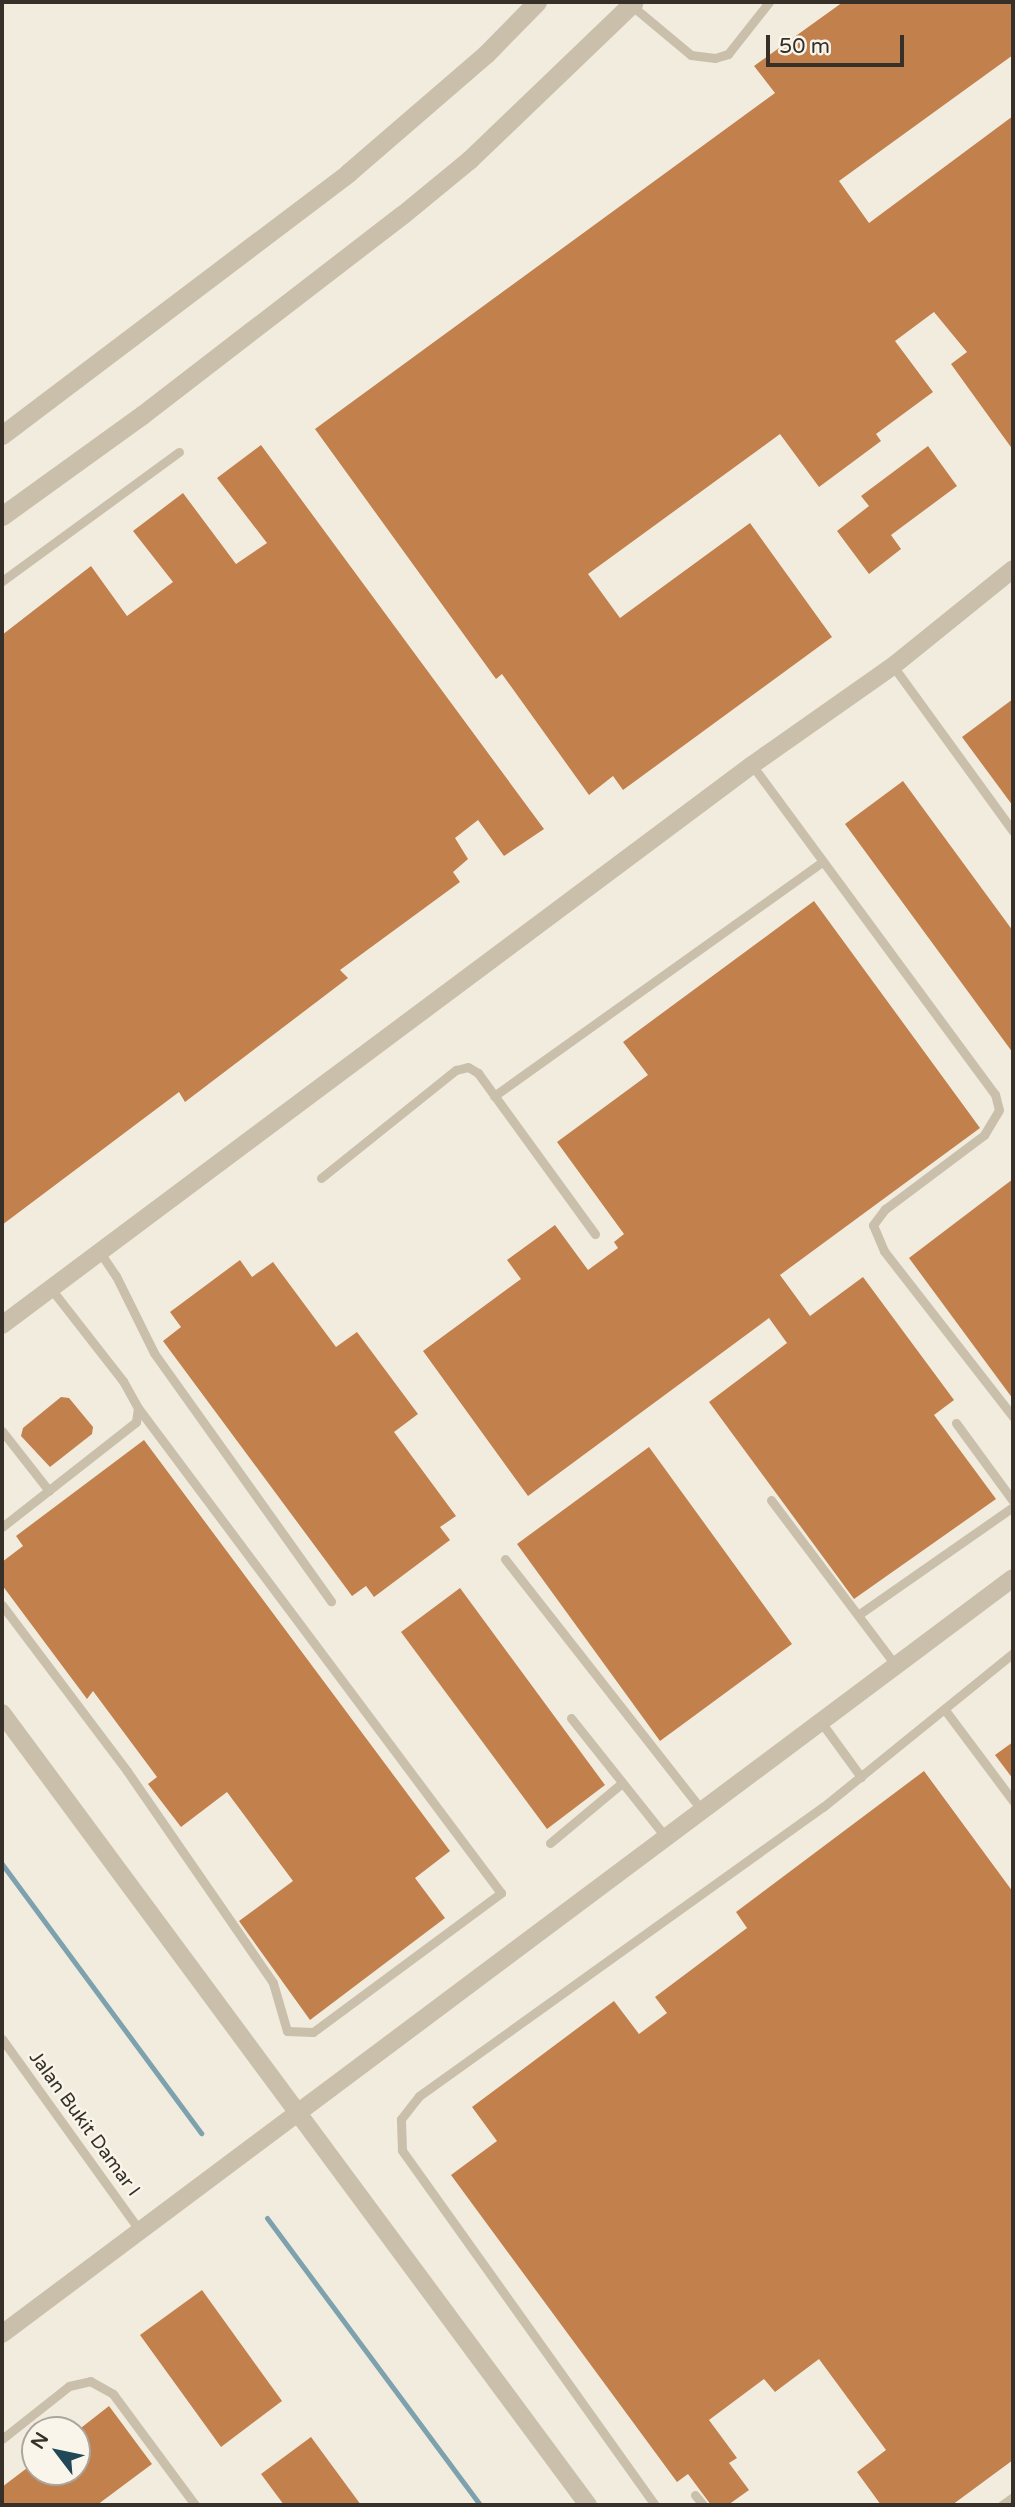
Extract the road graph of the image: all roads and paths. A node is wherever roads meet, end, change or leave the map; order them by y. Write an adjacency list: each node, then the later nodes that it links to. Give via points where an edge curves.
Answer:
1 (537, 2): 4 (street, via 486,54 348,173)
2 (769, 2): 3 (lane, via 728,54 715,58 691,55)
3 (632, 3): 6 (street, via 469,160 344,262)
4 (2, 435)
5 (179, 452): 8 (lane)
6 (2, 516)
7 (1013, 569): 9 (street)
8 (2, 581)
9 (893, 666): 10 (street); 11 (lane)
10 (752, 765): 12 (lane); 16 (street, via 365,1058)
11 (1013, 831)
12 (823, 861): 13 (lane); 20 (lane, via 995,1094 999,1110 984,1135 886,1209 873,1226 884,1251)
13 (494, 1096): 14 (lane, via 478,1073 468,1067 456,1070); 15 (lane)
14 (321, 1178)
15 (595, 1234)
16 (99, 1251): 17 (street); 30 (lane, via 153,1353)
17 (51, 1289): 18 (street); 19 (lane, via 123,1381)
18 (2, 1325)
19 (138, 1408): 23 (lane, via 136,1422); 31 (lane, via 501,1893 313,2032 287,2031 272,1983 127,1771)
20 (1013, 1418)
21 (956, 1423): 25 (lane)
22 (2, 1431): 23 (lane)
23 (49, 1491): 27 (lane)
24 (771, 1500): 32 (lane)
25 (1013, 1501)
26 (1013, 1507): 32 (lane)
27 (2, 1527)
28 (505, 1559): 42 (lane)
29 (1013, 1578): 34 (street)
30 (331, 1601)
31 (2, 1605)
32 (858, 1615): 34 (lane)
33 (1013, 1653): 35 (lane)
34 (896, 1666): 38 (street)
35 (946, 1710): 39 (lane); 41 (lane)
36 (2, 1713): 46 (street)
37 (571, 1718): 40 (lane)
38 (821, 1722): 39 (lane); 42 (street)
39 (861, 1777): 54 (lane, via 419,2096 401,2119 402,2150)
40 (622, 1783): 43 (lane); 44 (lane)
41 (1013, 1801)
42 (701, 1809): 43 (street)
43 (664, 1835): 46 (street)
44 (550, 1843)
45 (2, 2039): 47 (lane, Jalan Bukit Damar I)
46 (299, 2110): 47 (street); 53 (street)
47 (138, 2228): 48 (street)
48 (2, 2334)
49 (2, 2438): 52 (lane, via 69,2386 90,2381 113,2395)
50 (695, 2495): 55 (lane)
51 (1013, 2497): 56 (lane)
52 (195, 2505)
53 (588, 2505)
54 (655, 2505)
55 (703, 2505)
56 (1002, 2505)

